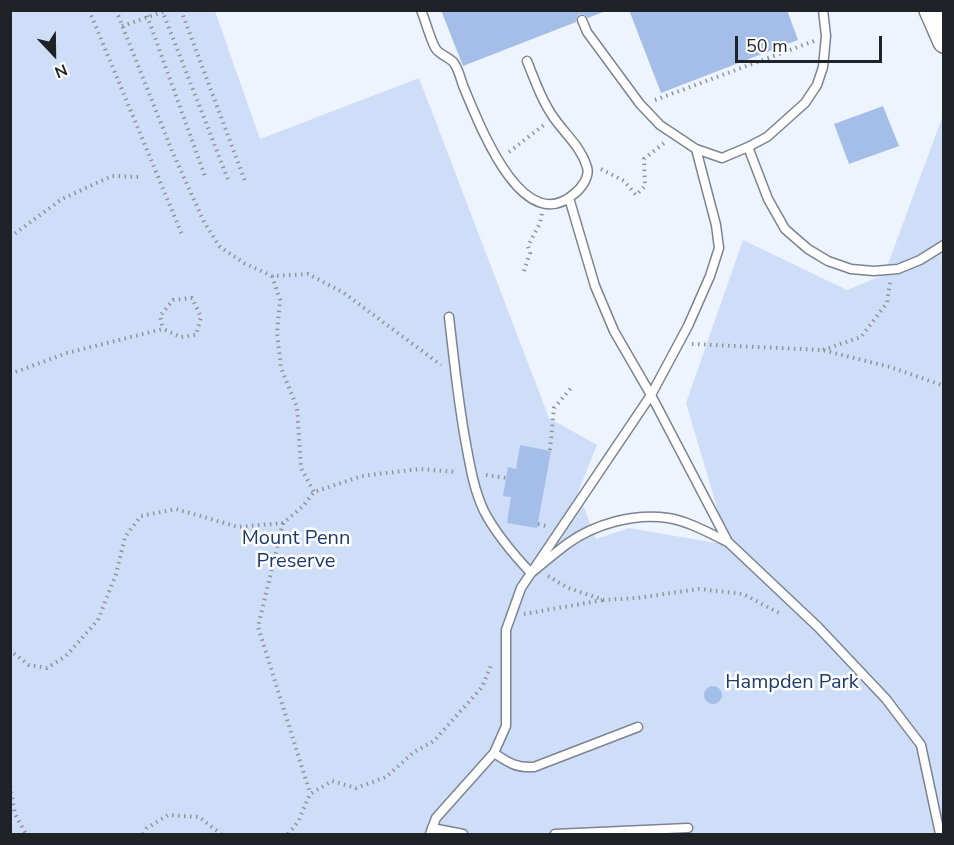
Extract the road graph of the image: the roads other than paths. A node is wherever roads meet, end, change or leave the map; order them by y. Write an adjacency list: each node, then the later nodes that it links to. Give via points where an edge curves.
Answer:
1 (422, 10): 9 (lane, via 436,49 453,63 506,173 525,195 544,205)
2 (824, 10): 7 (lane, via 826,36 817,85 805,103 767,137)
3 (930, 10): 5 (street)
4 (582, 20): 8 (lane, via 641,105 660,125)
5 (944, 42)
6 (527, 61): 9 (lane, via 540,94 554,118 580,148 588,170 584,183)
7 (748, 147): 8 (lane, via 722,158); 10 (lane, via 768,199 785,229 828,261 851,269 898,269)
8 (696, 149): 12 (lane, via 716,225 718,248 688,326)
9 (569, 198): 12 (lane, via 594,286 614,332)
10 (944, 245)
11 (449, 317): 14 (lane, via 461,418 471,473 483,510 502,540)
12 (651, 395): 13 (lane); 14 (lane)
13 (728, 542): 14 (lane, via 669,518 644,517 592,530 569,542); 21 (lane, via 818,627 885,699 921,745)
14 (534, 570): 16 (lane, via 521,588 506,630 506,726)
15 (638, 727): 16 (lane, via 534,767 521,768)
16 (494, 753): 18 (lane, via 436,818)
17 (688, 828): 20 (lane)
18 (431, 831): 19 (lane)
19 (463, 834)
20 (555, 834)
21 (940, 834)

